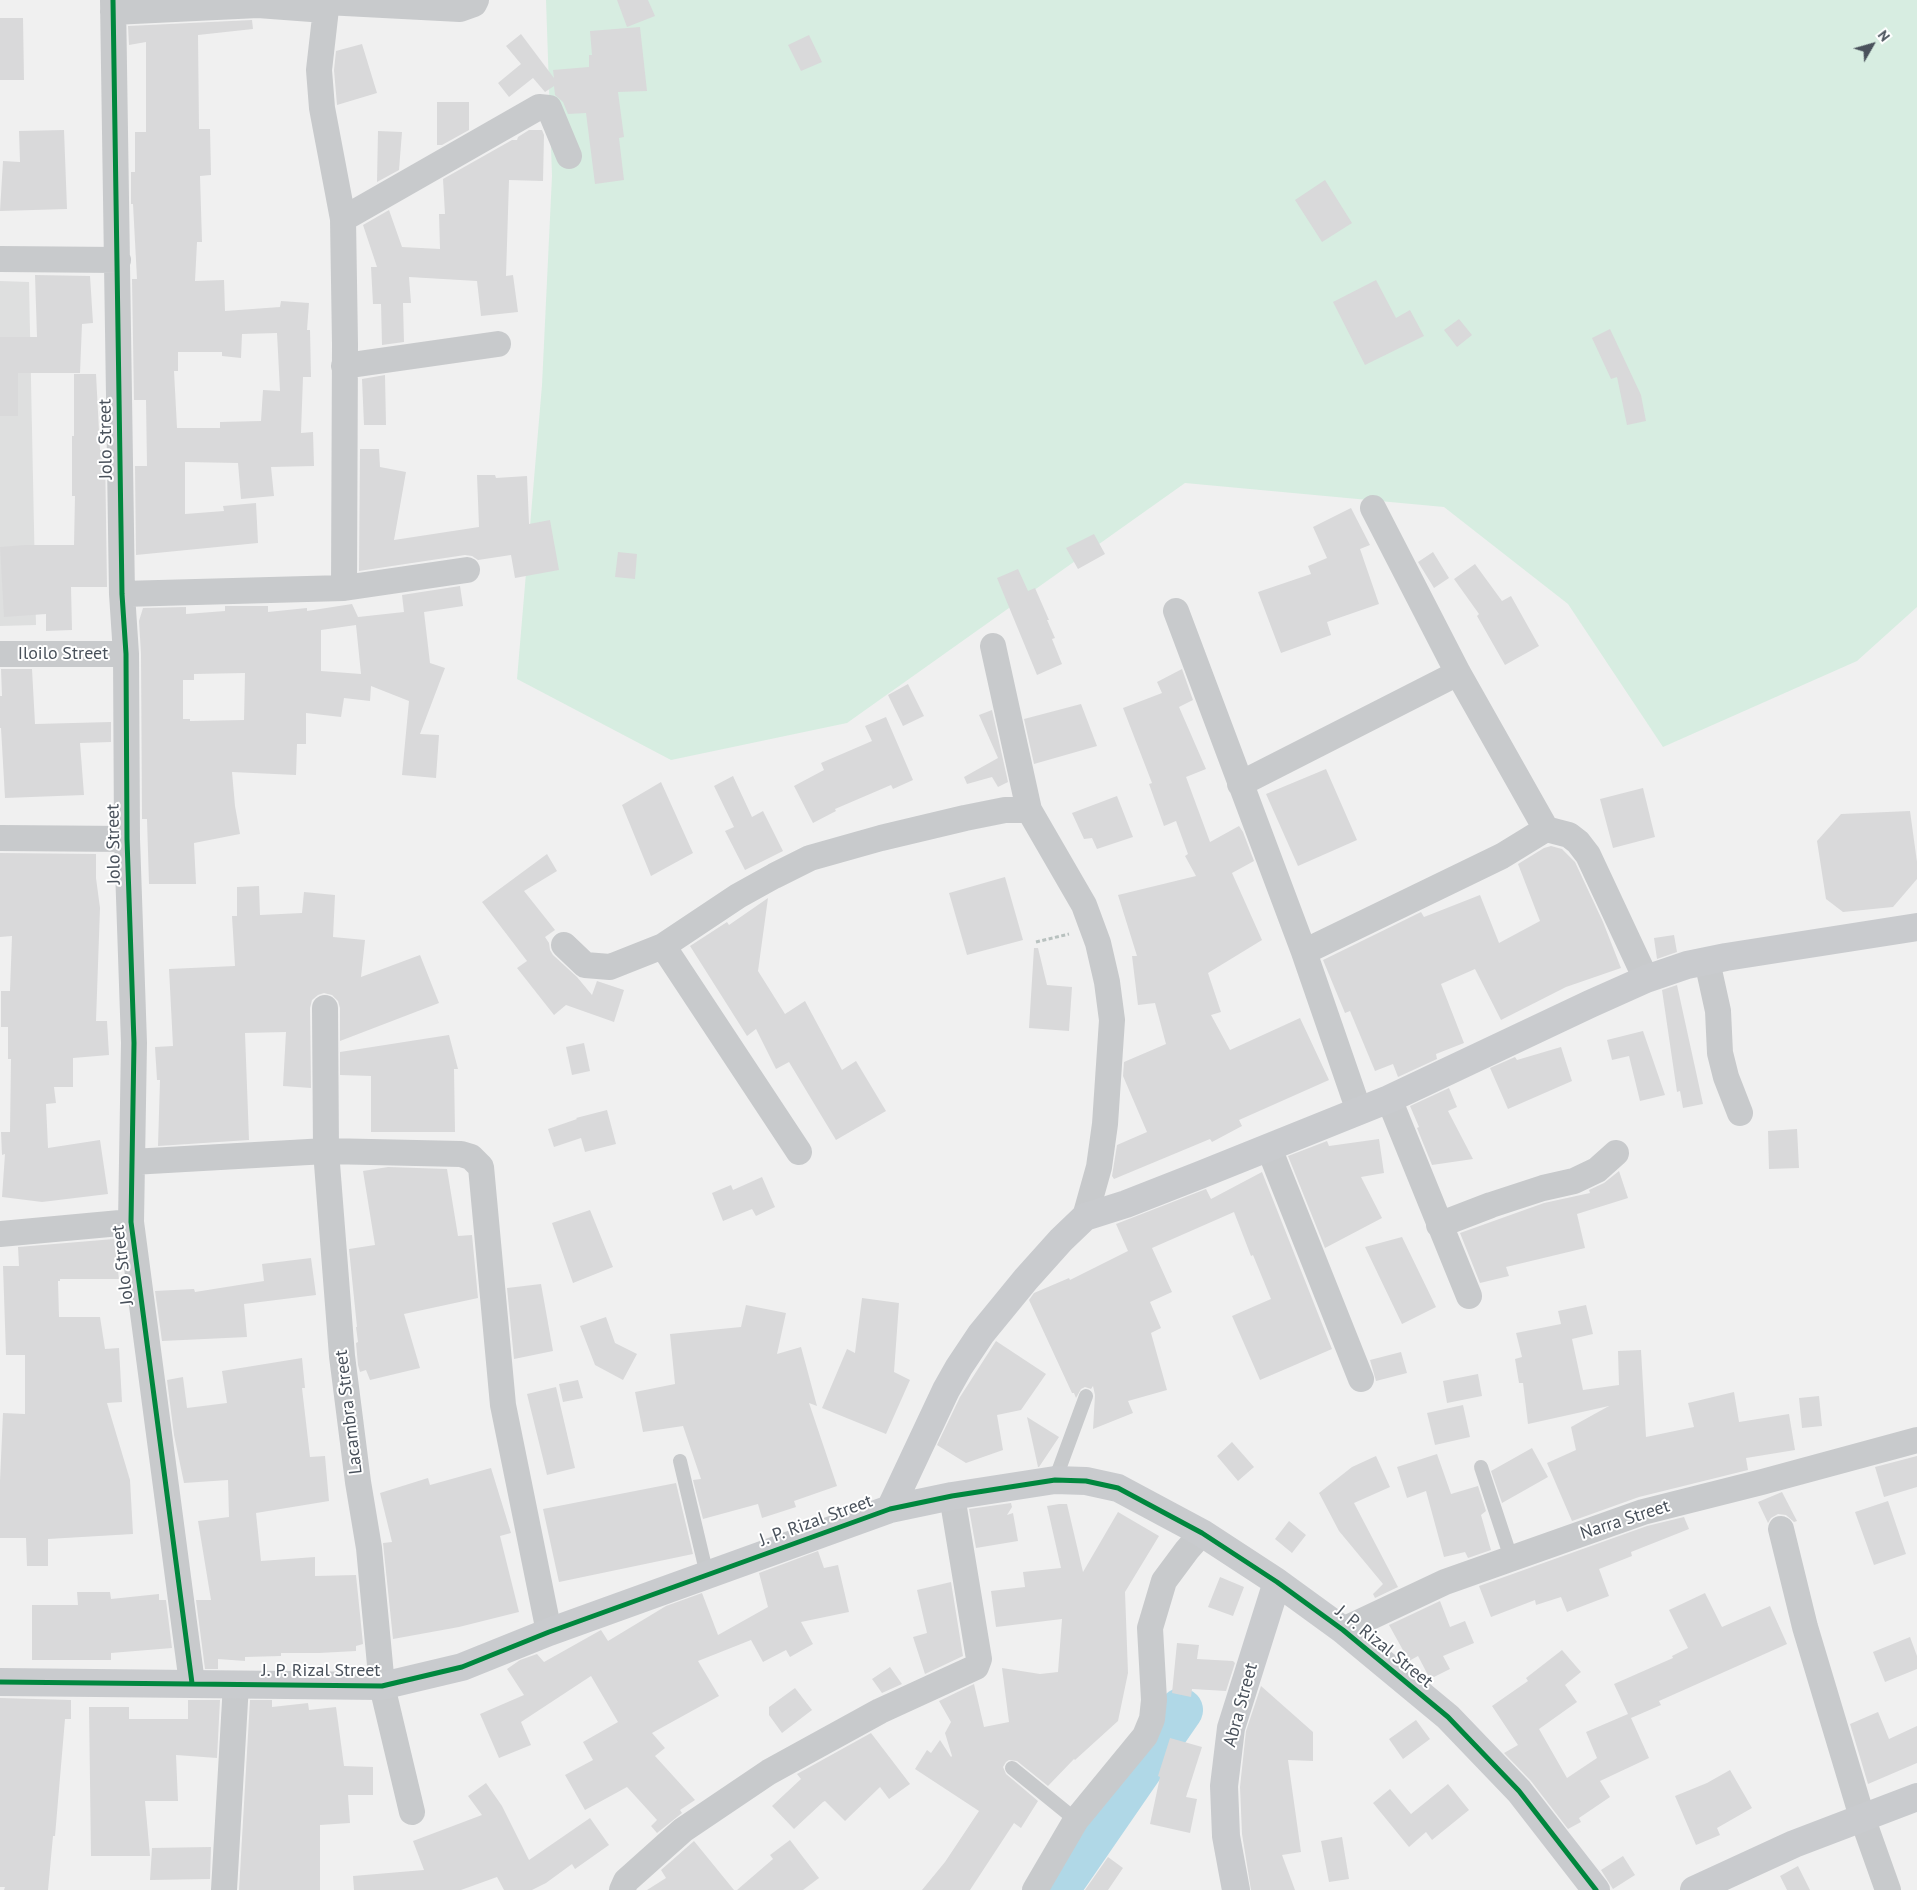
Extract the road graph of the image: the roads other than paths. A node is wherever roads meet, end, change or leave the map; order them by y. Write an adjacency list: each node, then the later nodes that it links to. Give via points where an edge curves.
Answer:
1 (476, 0): 2 (street, via 474,4 460,9)
2 (326, 4): 3 (street); 5 (street, via 319,70 322,108)
3 (113, 6): 7 (street, Jolo Street)
4 (570, 156): 5 (street, via 549,108 539,107)
5 (343, 219): 9 (street)
6 (0, 259): 7 (street)
7 (118, 260): 13 (street, Jolo Street)
8 (498, 344): 9 (street)
9 (344, 366): 12 (street)
10 (1373, 508): 18 (street)
11 (467, 570): 12 (street)
12 (344, 588): 13 (street)
13 (122, 594): 17 (street, Jolo Street)
14 (1176, 611): 19 (street)
15 (993, 646): 20 (street)
16 (0, 654): 17 (street, Iloilo Street)
17 (126, 654): 23 (street, Jolo Street)
18 (1458, 673): 19 (street); 21 (street)
19 (1240, 784): 27 (street)
20 (1029, 810): 26 (street, via 1005,810 965,818 810,858 738,896); 39 (street, via 1084,905 1107,982 1112,1020 1104,1132 1100,1167)
21 (1546, 829): 27 (street, via 1502,856); 29 (street, via 1569,835 1588,855)
22 (0, 838): 23 (street)
23 (127, 839): 38 (street, Jolo Street, via 134,1013)
24 (1917, 927): 28 (street)
25 (564, 944): 26 (street, via 585,965 610,967)
26 (663, 946): 36 (street)
27 (1304, 952): 32 (street)
28 (1707, 961): 29 (street); 33 (street, via 1718,1011 1720,1052)
29 (1646, 979): 31 (street)
30 (325, 1008): 35 (street, Lacambra Street)
31 (1389, 1099): 32 (street); 41 (street)
32 (1359, 1111): 34 (street)
33 (1740, 1113)
34 (1269, 1148): 39 (street); 44 (street)
35 (326, 1151): 38 (street); 58 (street, via 461,1154 471,1157 481,1167 503,1405); 62 (street, Lacambra Street, via 342,1356 368,1548)
36 (798, 1152)
37 (1616, 1153): 41 (street, via 1597,1170 1574,1181 1543,1188)
38 (132, 1162): 40 (street, Jolo Street)
39 (1085, 1217): 51 (street, via 1061,1240 981,1334 946,1390)
40 (130, 1222): 42 (street); 60 (street, Jolo Street)
41 (1439, 1225): 43 (street)
42 (0, 1234)
43 (1469, 1296)
44 (1361, 1379)
45 (1086, 1396): 49 (lane)
46 (1917, 1440): 54 (street, Narra Street, via 1643,1512)
47 (680, 1462): 55 (lane)
48 (1481, 1467): 54 (lane)
49 (1055, 1480): 50 (street, J. P. Rizal Street); 53 (street, J. P. Rizal Street, via 1086,1481 1118,1488)
50 (952, 1496): 51 (street, J. P. Rizal Street); 69 (street, via 979,1659 976,1667 880,1712 769,1772 683,1830 626,1881)
51 (890, 1509): 55 (street, J. P. Rizal Street)
52 (1781, 1529): 66 (street, via 1805,1627)
53 (1202, 1533): 56 (street, J. P. Rizal Street); 67 (street, via 1164,1581 1150,1628 1154,1686 1152,1719 1145,1736)
54 (1511, 1558): 57 (street, Narra Street, via 1445,1582)
55 (707, 1575): 58 (street, J. P. Rizal Street)
56 (1277, 1582): 57 (street, J. P. Rizal Street); 71 (street, Abra Street, via 1231,1728 1224,1786 1226,1836)
57 (1343, 1630): 72 (street, J. P. Rizal Street, via 1448,1717 1519,1790)
58 (549, 1632): 62 (street, J. P. Rizal Street, via 462,1667)
59 (0, 1682): 60 (street, J. P. Rizal Street)
60 (192, 1683): 61 (street, J. P. Rizal Street)
61 (236, 1684): 62 (street, J. P. Rizal Street); 68 (street)
62 (382, 1686): 65 (street, Lacambra Street)
63 (1012, 1768): 67 (lane)
64 (1917, 1797): 66 (street)
65 (412, 1812)
66 (1862, 1817): 73 (street); 74 (street)
67 (1076, 1820): 70 (street)
68 (224, 1890)
69 (622, 1890)
70 (1035, 1890)
71 (1236, 1890)
72 (1596, 1890)
73 (1694, 1890)
74 (1888, 1890)

